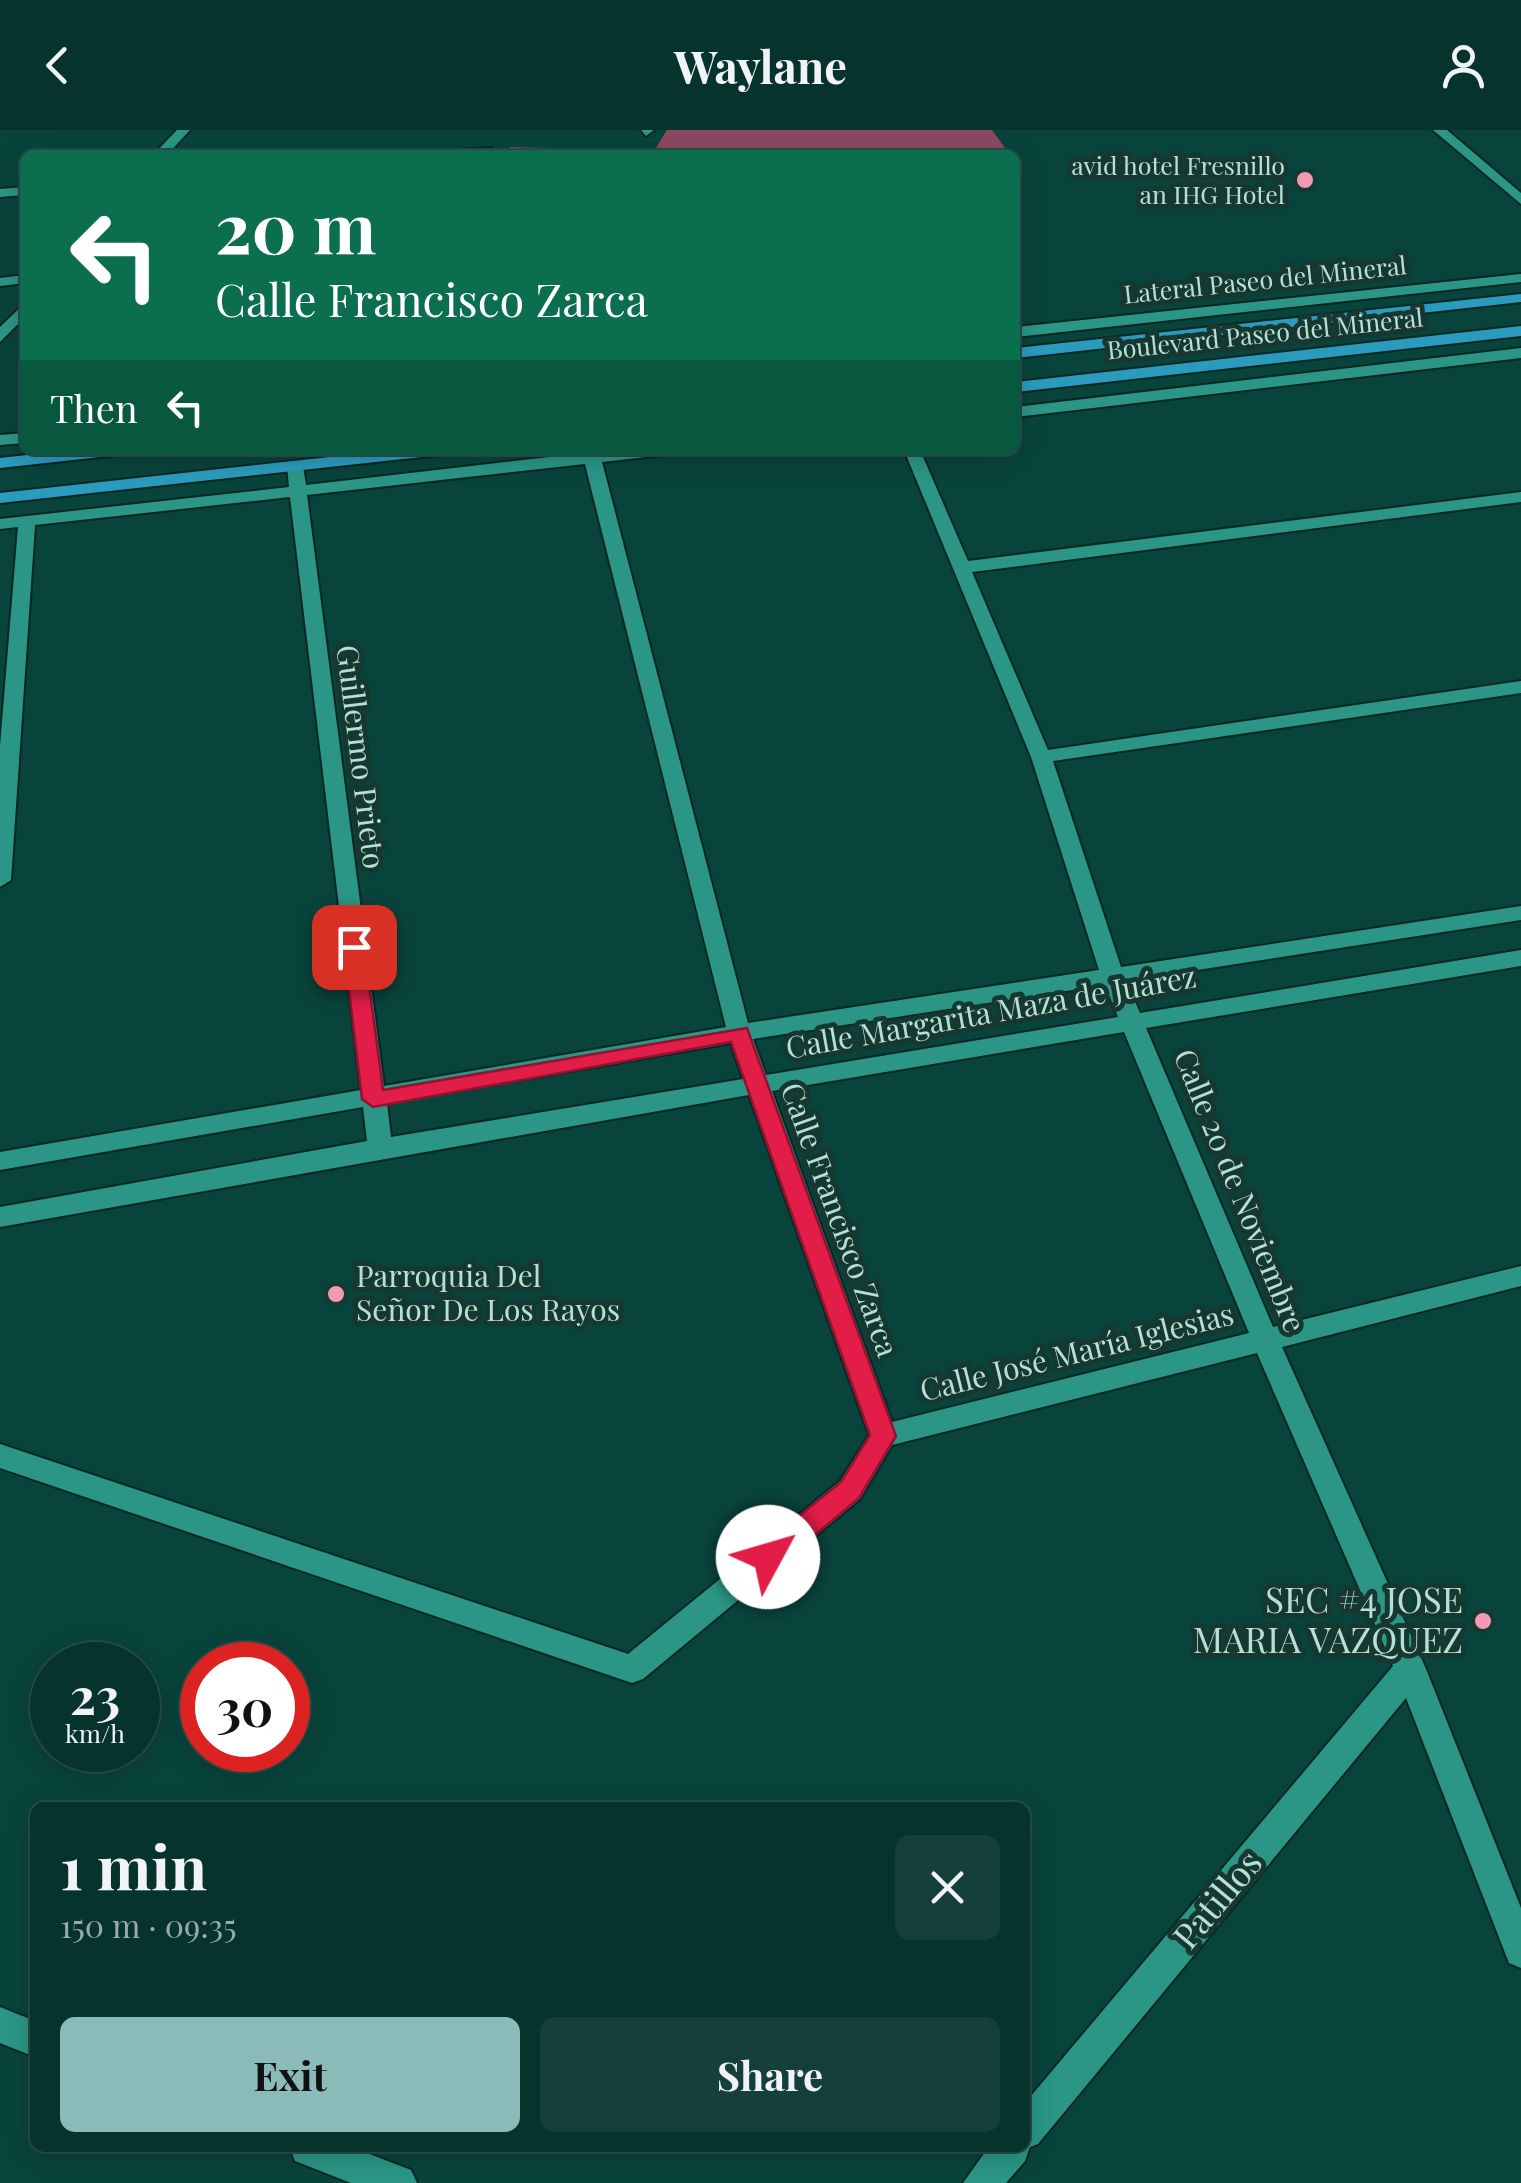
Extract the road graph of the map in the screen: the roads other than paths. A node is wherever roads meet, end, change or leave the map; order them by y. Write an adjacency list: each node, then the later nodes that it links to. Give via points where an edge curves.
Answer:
1 (184, 130): 3 (street)
2 (1439, 130): 4 (street)
3 (165, 150)
4 (1521, 200)
5 (1521, 278): 8 (street, Lateral Paseo del Mineral)
6 (1521, 298): 11 (main road, Boulevard Paseo del Mineral)
7 (20, 314): 10 (street)
8 (1020, 331)
9 (1521, 331): 13 (main road, Boulevard Paseo del Mineral)
10 (0, 337)
11 (1020, 352)
12 (1521, 353): 14 (street)
13 (1020, 386)
14 (1020, 411)
15 (73, 455): 20 (main road)
16 (395, 455): 21 (main road)
17 (612, 455): 19 (street)
18 (914, 455): 27 (street, Calle 20 de Noviembre)
19 (592, 457): 22 (street); 35 (street, Calle Francisco Zarca)
20 (0, 463)
21 (296, 466): 22 (street, Guillermo Prieto); 24 (main road)
22 (296, 492): 25 (street); 37 (street, Guillermo Prieto)
23 (1521, 496): 27 (street)
24 (0, 498)
25 (27, 521): 26 (street); 30 (street)
26 (0, 524)
27 (959, 568): 29 (street, Calle 20 de Noviembre)
28 (1521, 687): 29 (street)
29 (1041, 757): 33 (street, Calle 20 de Noviembre)
30 (0, 880)
31 (1521, 913): 33 (street, Calle Margarita Maza de Juárez)
32 (1521, 958): 34 (street, Calle Margarita Maza de Juárez)
33 (1113, 977): 34 (street, Calle 20 de Noviembre); 35 (street, Calle Margarita Maza de Juárez)
34 (1134, 1021): 36 (street, Calle Margarita Maza de Juárez); 42 (street, Calle 20 de Noviembre)
35 (739, 1033): 36 (street, Calle Francisco Zarca); 37 (street, Calle Margarita Maza de Juárez)
36 (756, 1086): 38 (street, Calle Margarita Maza de Juárez); 43 (street, Calle Francisco Zarca)
37 (373, 1099): 38 (street, Guillermo Prieto); 39 (street, Calle Margarita Maza de Juárez)
38 (380, 1148): 40 (street, Calle Margarita Maza de Juárez)
39 (0, 1161)
40 (0, 1217)
41 (1521, 1276): 42 (street, Calle José María Iglesias)
42 (1264, 1338): 43 (street, Calle José María Iglesias); 45 (street, Calle 20 de Noviembre)
43 (883, 1436): 44 (street, via 850,1490 632,1669)
44 (0, 1456)
45 (1410, 1669): 46 (street, Calle 20 de Noviembre); 49 (street, Patillos)
46 (1521, 1951)
47 (0, 2026): 48 (street)
48 (30, 2037)
49 (1030, 2126)
50 (318, 2152): 52 (street)
51 (1009, 2152): 53 (street)
52 (398, 2183)
53 (982, 2183)

